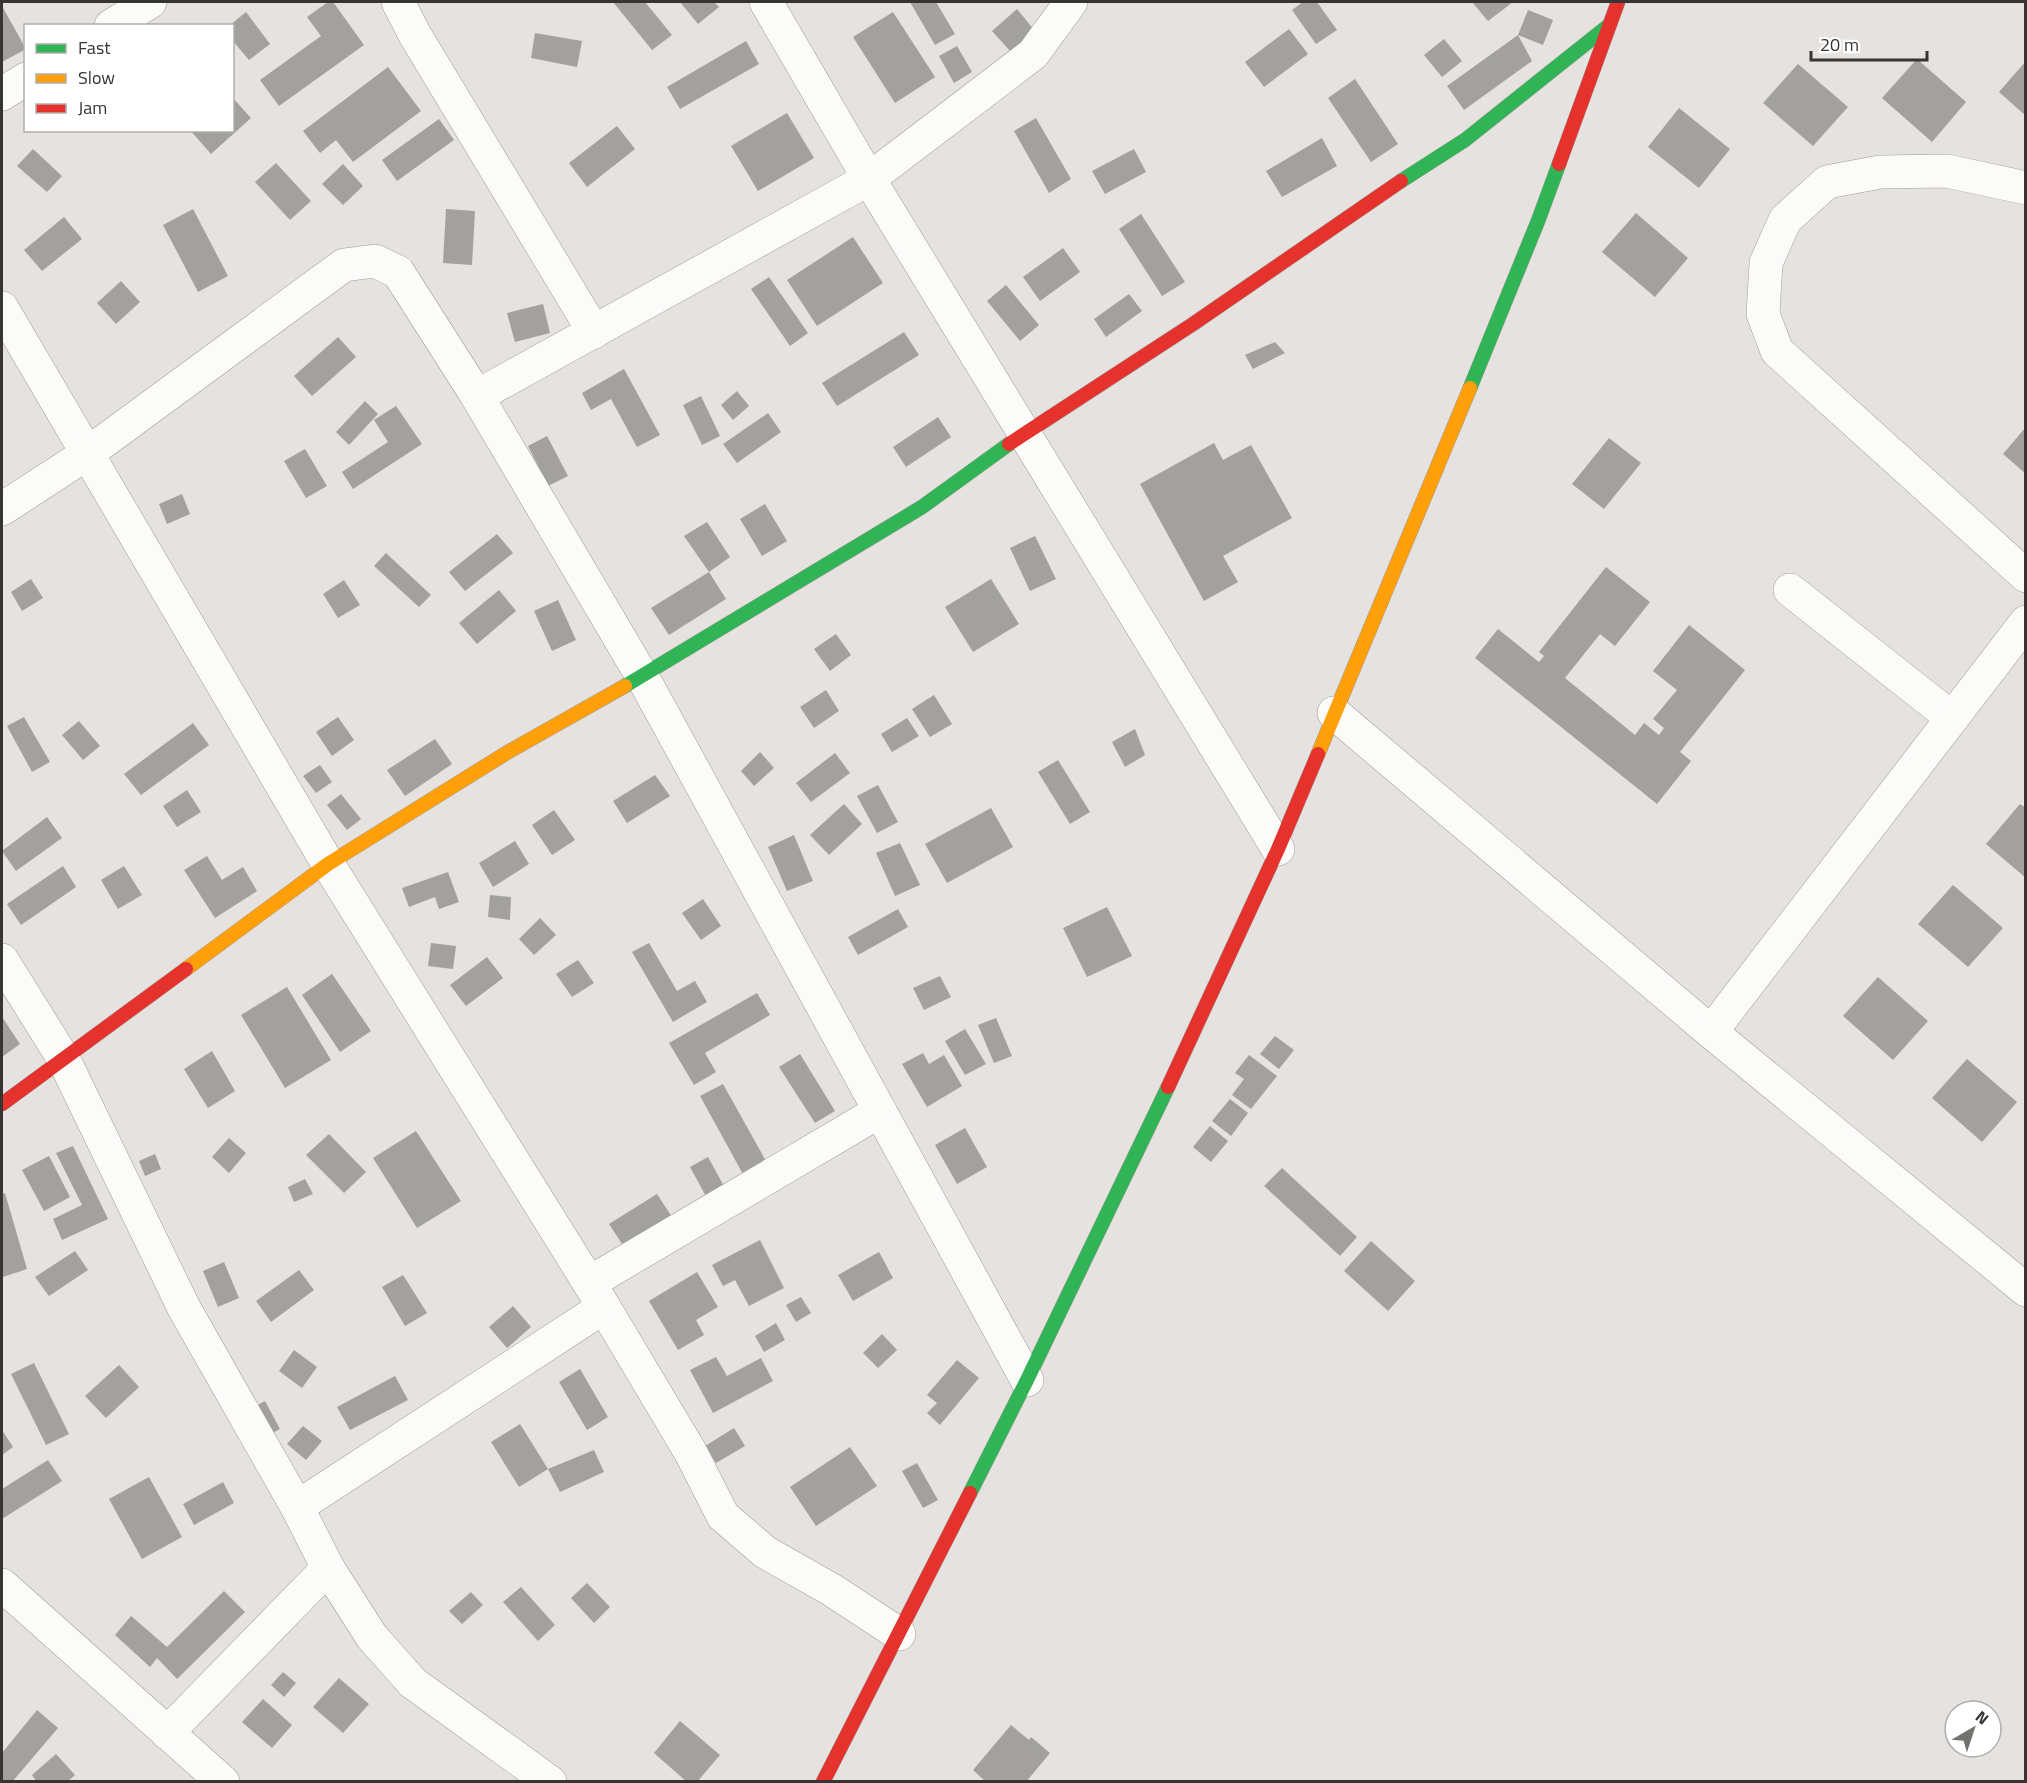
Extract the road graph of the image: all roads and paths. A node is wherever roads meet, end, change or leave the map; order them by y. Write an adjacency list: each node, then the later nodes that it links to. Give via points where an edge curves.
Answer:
1 (150, 2): 6 (street)
2 (398, 2): 13 (street)
3 (765, 2): 10 (street)
4 (1071, 2): 10 (street, via 1033,54)
5 (1618, 2): 7 (street)
6 (114, 24)
7 (1609, 26): 15 (street, via 1465,140); 22 (street, via 1538,221)
8 (24, 80): 9 (street)
9 (2, 94)
10 (869, 179): 13 (street); 15 (street)
11 (2025, 188): 18 (street, via 1947,171 1880,172 1827,182 1785,220 1766,263 1763,314 1777,351)
12 (2, 308): 16 (street)
13 (594, 332): 14 (street)
14 (477, 396): 16 (street, via 398,272 375,261 344,265); 21 (street)
15 (1025, 433): 21 (street, via 922,507); 24 (street)
16 (88, 453): 17 (street); 25 (street)
17 (2, 509)
18 (2025, 576)
19 (1790, 590): 23 (street)
20 (2025, 622): 23 (street)
21 (642, 676): 25 (street, via 508,752); 30 (street)
22 (1334, 713): 24 (street); 27 (street)
23 (1952, 718): 27 (street)
24 (1278, 849): 33 (street, via 1195,1032)
25 (328, 864): 28 (street); 32 (street)
26 (2, 960): 28 (street)
27 (1711, 1032): 31 (street)
28 (63, 1058): 29 (street); 34 (street, via 184,1308)
29 (2, 1104)
30 (880, 1112): 32 (street); 33 (street)
31 (2025, 1290)
32 (597, 1295): 34 (street); 37 (street, via 691,1453 723,1515 765,1552)
33 (1027, 1380): 37 (street)
34 (297, 1507): 35 (street)
35 (328, 1568): 38 (street); 41 (street, via 372,1637 413,1683)
36 (2, 1585): 38 (street)
37 (899, 1634): 39 (street)
38 (167, 1733): 40 (street)
39 (833, 1777)
40 (223, 1782)
41 (550, 1782)

